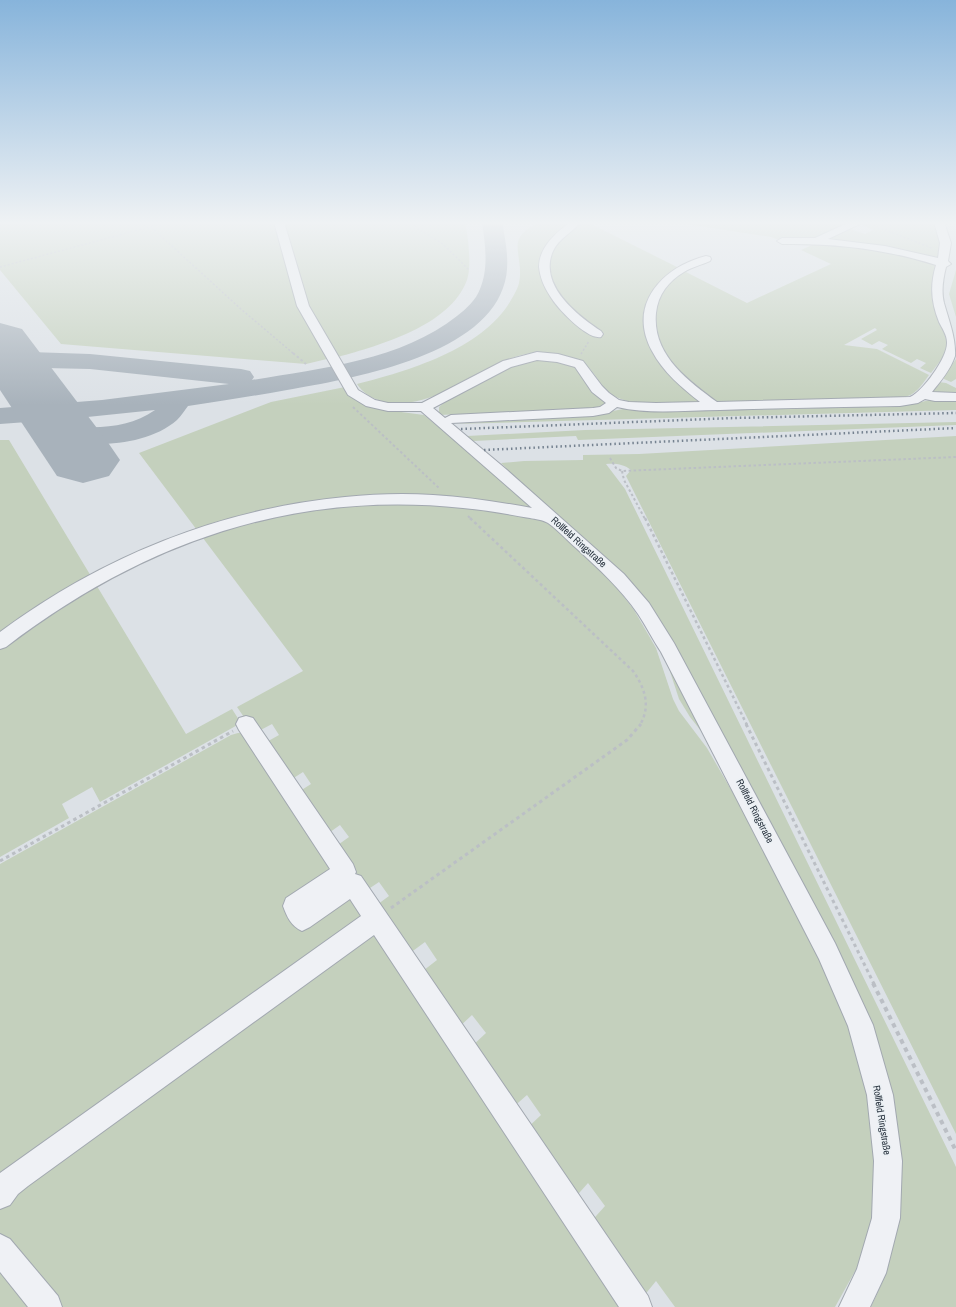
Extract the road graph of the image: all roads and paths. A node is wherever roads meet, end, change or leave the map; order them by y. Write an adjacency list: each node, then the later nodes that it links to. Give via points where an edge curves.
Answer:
1 (212, 283): 8 (path)
2 (296, 283): 13 (lane, via 303,306 353,392 372,403 388,407)
3 (548, 283): 6 (lane, via 560,304)
4 (664, 283): 14 (lane, via 652,303 649,320 655,345 665,362 690,389)
5 (938, 283): 9 (lane, via 937,293 954,348)
6 (595, 333): 7 (path)
7 (576, 363): 11 (lane, via 585,370 597,389); 13 (lane, via 547,357 526,358 507,364)
8 (306, 364)
9 (922, 394): 10 (lane); 14 (lane, via 911,401 900,402)
10 (956, 397)
11 (615, 403): 14 (lane, via 656,407); 15 (lane, via 604,410 593,412)
12 (351, 405): 19 (path)
13 (424, 406): 20 (lane, Rollfeld Ringstraße)
14 (714, 406)
15 (451, 419)
16 (956, 457): 18 (path)
17 (610, 458): 18 (path)
18 (622, 472): 25 (path)
19 (453, 501): 20 (lane, via 494,506); 21 (lane, via 406,498 336,502 278,512 226,525 148,552 93,580); 24 (path, via 633,671 643,686 646,712 639,727 626,740)
20 (552, 518): 30 (lane, Rollfeld Ringstraße, via 618,578 643,608 668,648 827,951 860,1025 880,1095 888,1161 886,1218 871,1272)
21 (0, 642)
22 (246, 724): 23 (path); 24 (lane, via 345,872 294,906 302,919 353,884)
23 (0, 861)
24 (376, 919): 26 (lane, via 18,1176); 29 (lane)
25 (956, 1151)
26 (0, 1195)
27 (0, 1249): 28 (lane)
28 (47, 1307)
29 (637, 1307)
30 (854, 1307)

